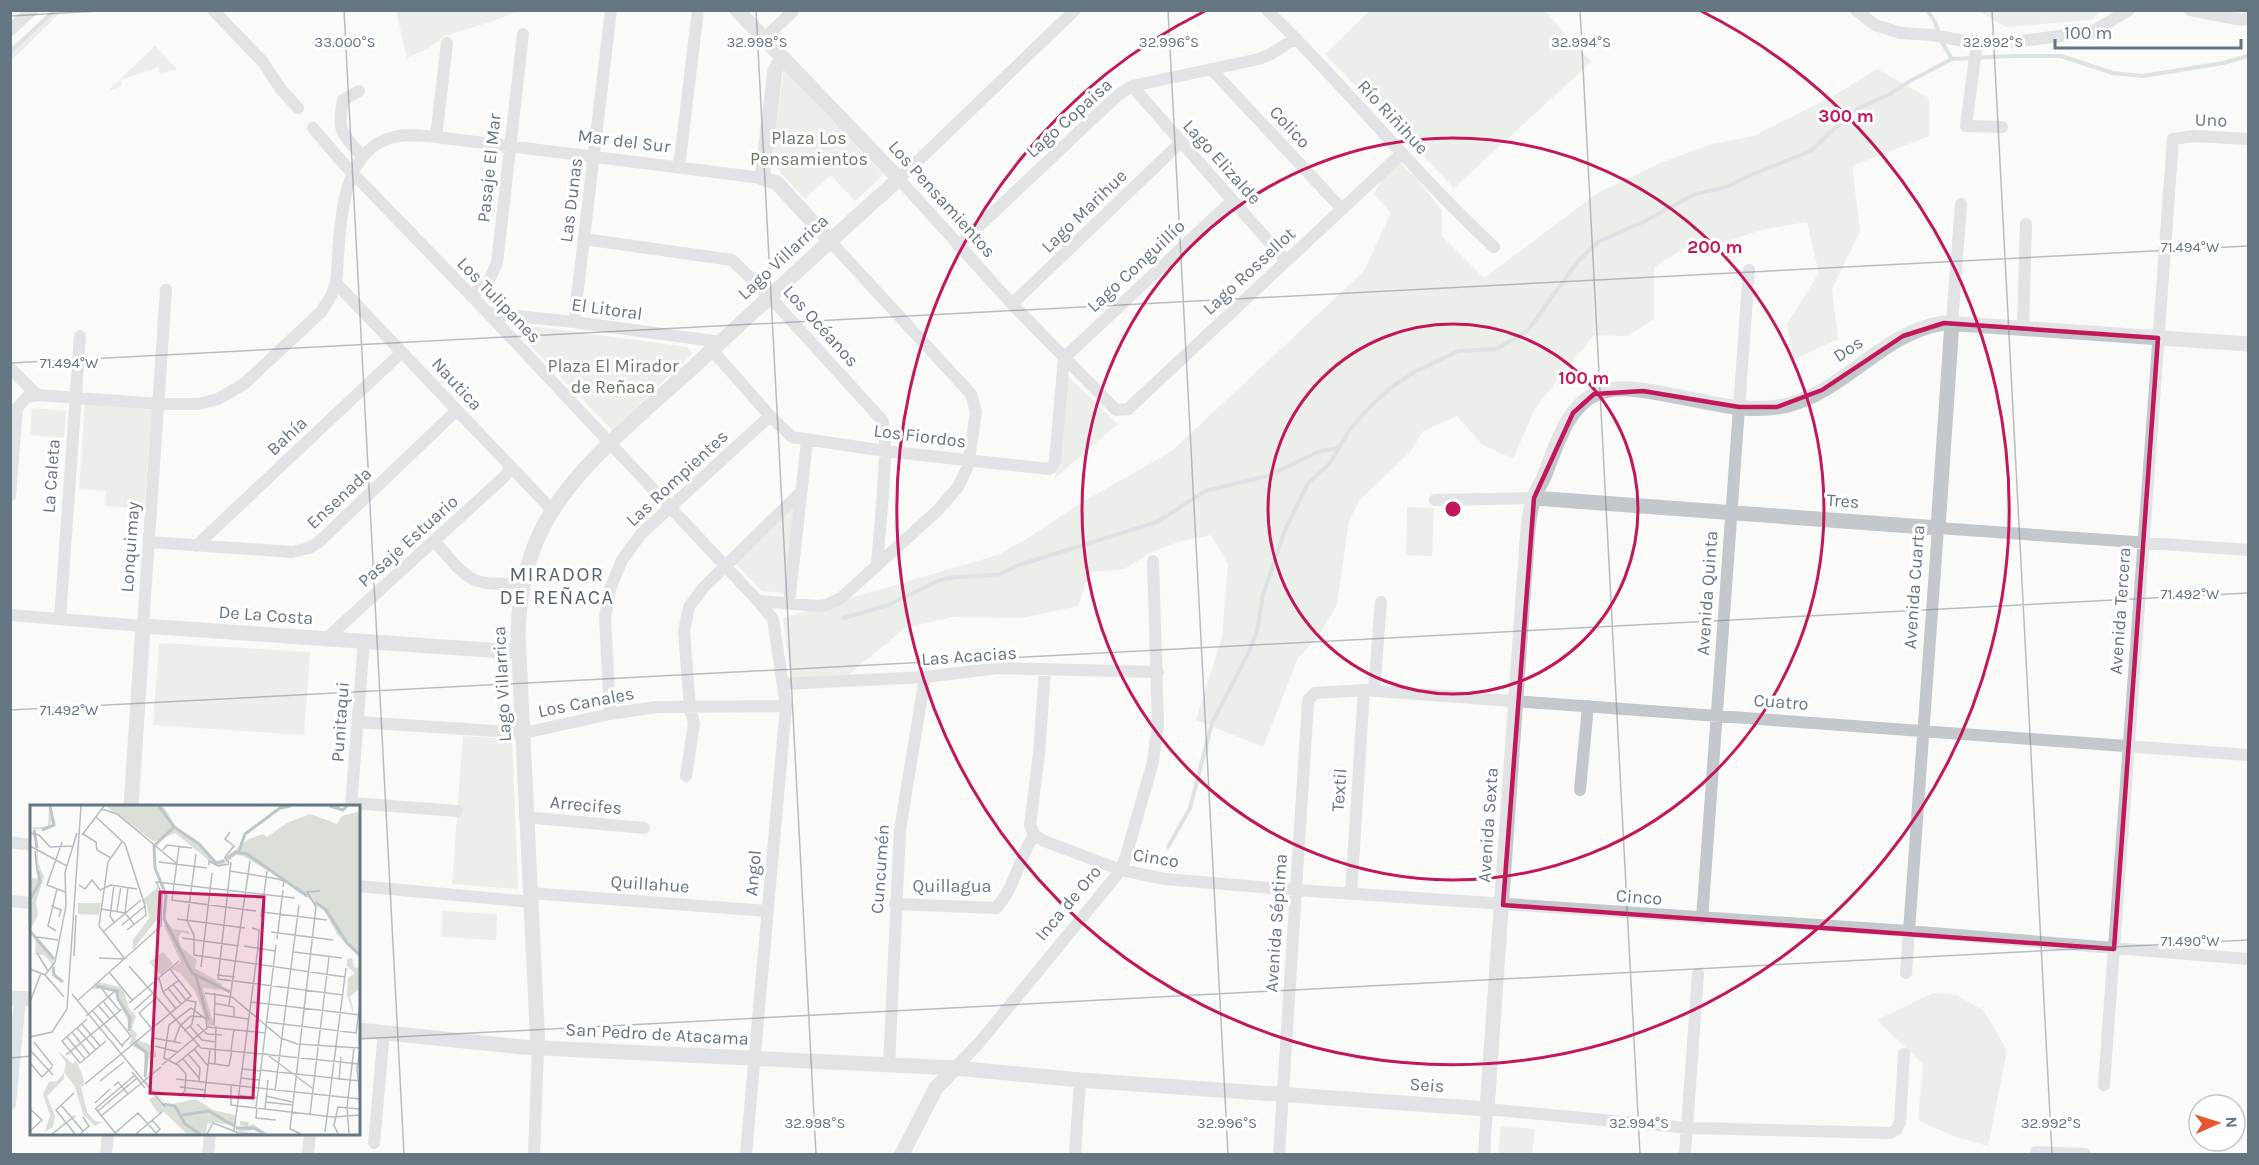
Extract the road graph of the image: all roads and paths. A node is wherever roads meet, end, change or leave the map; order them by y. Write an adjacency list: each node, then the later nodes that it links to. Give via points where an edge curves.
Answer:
1 (32, 10): 13 (street)
2 (213, 10): 23 (street, via 263,63)
3 (611, 10): 33 (street, Las Dunas)
4 (698, 10): 34 (street)
5 (737, 10): 16 (street, Los Pensamientos)
6 (794, 10): 16 (street)
7 (1267, 10): 15 (street, Río Riñihue)
8 (1856, 10): 17 (street, via 1875,25 1901,33)
9 (2129, 10): 17 (street, via 2092,32 2005,44)
10 (2190, 10): 12 (street)
11 (1070, 12): 37 (street, Lago Villarrica)
12 (2248, 18)
13 (10, 30)
14 (523, 34): 30 (street, Pasaje El Mar)
15 (1296, 38): 20 (street, Lago Copaisa, via 1271,54); 31 (street, Río Riñihue)
16 (764, 39): 19 (street, Los Pensamientos)
17 (1977, 42): 24 (street, via 1966,126)
18 (447, 43): 26 (street)
19 (782, 58): 36 (street, via 775,71); 37 (street, Los Pensamientos)
20 (1211, 69): 21 (street, Lago Copaisa); 40 (street, Colico)
21 (1131, 86): 29 (street, Lago Elizalde); 44 (street, Lago Copaisa)
22 (359, 91): 32 (street, via 343,100 340,123 342,133)
23 (298, 108)
24 (2002, 127)
25 (313, 128): 35 (street, Los Tulipanes)
26 (436, 137): 30 (street, Mar del Sur); 32 (street, Mar del Sur, via 394,136 376,143)
27 (2173, 139): 28 (street, Uno); 58 (street, Avenida Tercera)
28 (2248, 139)
29 (1180, 143): 38 (street, Lago Elizalde); 52 (street, Lago Marihue)
30 (510, 146): 33 (street, Mar del Sur); 50 (street, Pasaje El Mar, via 496,267 489,280)
31 (1401, 153): 40 (street, Lago Rossellot); 45 (street, Río Riñihue)
32 (362, 156): 35 (street, Mar del Sur)
33 (594, 157): 34 (street, Mar del Sur); 42 (street, Las Dunas)
34 (679, 167): 36 (street, Mar del Sur)
35 (352, 172): 48 (street, Mar del Sur, via 346,191); 50 (street, Los Tulipanes)
36 (762, 178): 43 (street, Mar del Sur, via 777,183)
37 (899, 179): 43 (street, Lago Villarrica); 44 (street, Los Pensamientos)
38 (1232, 201): 46 (street, Lago Elizalde); 62 (street, Lago Conguillío)
39 (1961, 204): 55 (street, Avenida Cuarta)
40 (1342, 209): 46 (street, Lago Rossellot)
41 (2026, 224): 56 (street)
42 (584, 239): 51 (street, Los Océanos, via 725,257 738,263); 54 (street, Las Dunas)
43 (829, 240): 51 (street, Lago Villarrica); 74 (street, Mar del Sur, via 971,394 976,412)
44 (958, 246): 52 (street, Los Pensamientos)
45 (1494, 247)
46 (1287, 261): 69 (street, Lago Rossellot, via 1128,409)
47 (1749, 270): 67 (street, Avenida Quinta)
48 (336, 283): 61 (street, Nautica); 66 (street, Mar del Sur, via 321,312 237,390 208,402)
49 (166, 290): 66 (street, Lonquimay)
50 (471, 296): 53 (street, Los Tulipanes)
51 (769, 296): 60 (street, Lago Villarrica); 73 (street, Los Océanos, via 882,420 886,430)
52 (1012, 304): 62 (street, Los Pensamientos)
53 (488, 313): 54 (street, El Litoral); 72 (street, Los Tulipanes)
54 (574, 322): 60 (street, El Litoral)
55 (1952, 322): 56 (street, Dos); 67 (street, Dos, via 1926,326 1903,336 1802,400 1777,407); 83 (street, Avenida Cuarta)
56 (2023, 328): 58 (street, Dos)
57 (80, 336): 65 (street, La Caleta)
58 (2158, 338): 59 (street, Dos); 86 (street, Avenida Tercera)
59 (2248, 344)
60 (716, 346): 70 (street, Los Fiordos); 72 (street, Lago Villarrica)
61 (402, 352): 68 (street, Nautica); 87 (street, Bahía)
62 (1064, 358): 69 (street, Los Pensamientos, via 1111,407); 74 (street, Los Fiordos, via 1052,467)
63 (10, 368): 64 (street)
64 (37, 395): 65 (street, Mar del Sur); 77 (street, via 27,397 17,408)
65 (75, 398): 66 (street, Mar del Sur); 97 (street, La Caleta)
66 (159, 404): 85 (street, Lonquimay)
67 (1739, 407): 78 (street, Dos, via 1643,391 1610,390 1594,394 1573,413); 82 (street, Avenida Quinta)
68 (457, 410): 75 (street, Nautica); 87 (street, Ensenada, via 314,546 292,552)
69 (1120, 411)
70 (770, 416): 71 (street, Los Fiordos, via 792,437); 80 (street, Las Rompientes)
71 (807, 441): 73 (street, Los Fiordos); 76 (street)
72 (609, 444): 80 (street, Los Tulipanes); 81 (street, Lago Villarrica)
73 (885, 451): 74 (street, Los Fiordos); 91 (street, Los Océanos)
74 (968, 460): 91 (street, Mar del Sur, via 958,487)
75 (511, 468): 81 (street, Nautica); 84 (street, Pasaje Estuario)
76 (801, 492): 90 (street); 95 (street)
77 (10, 496)
78 (1534, 498): 79 (street, Tres); 82 (street, Tres); 108 (street, Avenida Sexta)
79 (1435, 500)
80 (669, 507): 90 (street, Los Tulipanes); 112 (street, Las Rompientes, via 631,546 610,589 604,630)
81 (552, 510): 92 (street, Lago Villarrica)
82 (1731, 512): 83 (street, Tres); 113 (street, Avenida Quinta)
83 (1938, 528): 86 (street, Tres); 115 (street, Avenida Cuarta)
84 (434, 541): 92 (street, via 475,580); 99 (street, Pasaje Estuario)
85 (150, 542): 87 (street, Ensenada); 98 (street, Lonquimay)
86 (2144, 543): 88 (street, Tres); 117 (street, Avenida Tercera)
87 (196, 546)
88 (2248, 550)
89 (1154, 561): 103 (street, Inca de Oro)
90 (725, 566): 93 (street, Los Tulipanes); 111 (street, via 697,593 686,614)
91 (876, 566): 95 (street, Mar del Sur, via 834,602 818,606)
92 (523, 583): 101 (street, Lago Villarrica)
93 (758, 601): 95 (street, Mar del Sur); 105 (street, Angol, via 773,619)
94 (1381, 602): 106 (street, Textil)
95 (789, 603)
96 (10, 615): 97 (street, De La Costa)
97 (60, 619): 98 (street, De La Costa)
98 (143, 626): 99 (street, De La Costa); 121 (street, Lonquimay)
99 (327, 638): 100 (street, De La Costa)
100 (364, 640): 101 (street, De La Costa); 114 (street, Punitaqui)
101 (518, 652): 116 (street, Lago Villarrica)
102 (1045, 670): 103 (street, Las Acacias); 104 (street, Las Acacias, via 998,668); 127 (street, via 1030,825)
103 (1158, 672): 130 (street, Inca de Oro, via 1153,762)
104 (925, 677): 105 (street, Las Acacias); 137 (street, Cuncumén, via 900,830)
105 (783, 684): 109 (street, Angol)
106 (1369, 690): 107 (street, Cuatro); 108 (street, Cuatro); 133 (street, Textil)
107 (1312, 695): 132 (street, Avenida Séptima, via 1308,703)
108 (1516, 701): 110 (street, Cuatro); 138 (street, Avenida Sexta)
109 (786, 706): 111 (street, Los Canales); 139 (street, Angol)
110 (1588, 706): 113 (street, Cuatro); 120 (street)
111 (690, 708): 112 (street, Los Canales, via 656,707); 119 (street, via 694,723)
112 (610, 714): 116 (street, Los Canales)
113 (1716, 716): 115 (street, Cuatro); 140 (street, Avenida Quinta)
114 (358, 722): 116 (street, Los Canales); 122 (street, Punitaqui)
115 (1923, 731): 117 (street, Cuatro); 141 (street, Avenida Cuarta)
116 (524, 733): 125 (street, Lago Villarrica)
117 (2129, 746): 118 (street, Cuatro); 142 (street, Avenida Tercera)
118 (2248, 755)
119 (686, 776)
120 (1580, 790)
121 (131, 805)
122 (352, 805)
123 (360, 805): 124 (street)
124 (457, 811)
125 (525, 817): 126 (street, Arrecifes); 134 (street, Lago Villarrica)
126 (644, 828)
127 (1034, 835): 130 (street, Cinco); 137 (street, Quillagua, via 1005,898 996,908)
128 (10, 842): 129 (street)
129 (30, 845)
130 (1121, 870): 132 (street, Cinco, via 1165,879); 153 (street, Inca de Oro)
131 (360, 886): 134 (street, Quillahue)
132 (1297, 890): 133 (street, Cinco); 156 (street, Avenida Séptima)
133 (1351, 894): 138 (street, Cinco)
134 (530, 898): 139 (street, Quillahue); 149 (street, Lago Villarrica)
135 (10, 901): 136 (street)
136 (30, 903)
137 (895, 904): 152 (street, Cuncumén)
138 (1503, 905): 140 (street, Cinco); 158 (street, Avenida Sexta)
139 (768, 911): 151 (street, Angol)
140 (1702, 919): 141 (street, Cinco)
141 (1908, 931): 142 (street, Cinco); 144 (street, Avenida Cuarta)
142 (2114, 949): 143 (street, Cinco); 155 (street, Avenida Tercera)
143 (2248, 959)
144 (1906, 973)
145 (1698, 974): 159 (street)
146 (21, 998): 157 (street)
147 (360, 1030): 148 (street, San Pedro de Atacama)
148 (384, 1032): 149 (street, San Pedro de Atacama); 163 (street)
149 (538, 1048): 151 (street, San Pedro de Atacama); 168 (street, Lago Villarrica)
150 (1904, 1054): 159 (street, Seis, via 1900,1122 1890,1133)
151 (754, 1058): 152 (street, San Pedro de Atacama); 169 (street, Angol)
152 (889, 1065): 153 (street, San Pedro de Atacama)
153 (955, 1068): 154 (street, Seis); 170 (street, Inca de Oro, via 936,1088)
154 (1080, 1080): 156 (street, Seis); 171 (street)
155 (2104, 1085)
156 (1283, 1094): 158 (street, Seis); 172 (street, Avenida Séptima)
157 (10, 1104)
158 (1488, 1109): 159 (street, Seis); 173 (street, Avenida Sexta)
159 (1688, 1128): 174 (street)
160 (108, 1135): 165 (street)
161 (210, 1135): 166 (street)
162 (310, 1135): 167 (street)
163 (374, 1143)
164 (2036, 1152): 175 (street)
165 (106, 1155)
166 (208, 1155)
167 (308, 1155)
168 (534, 1155)
169 (746, 1155)
170 (902, 1155)
171 (1075, 1155)
172 (1279, 1155)
173 (1484, 1155)
174 (1686, 1155)
175 (2085, 1155)

